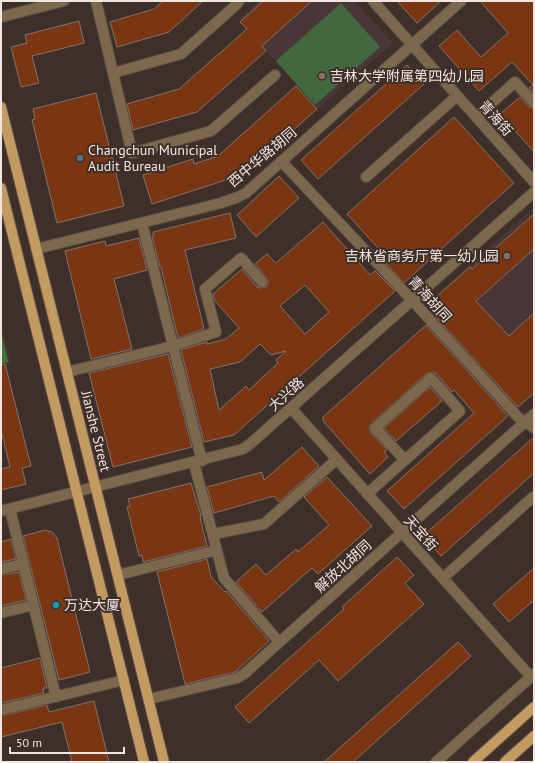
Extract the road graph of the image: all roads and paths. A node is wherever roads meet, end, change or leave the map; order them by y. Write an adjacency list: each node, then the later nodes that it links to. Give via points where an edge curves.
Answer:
1 (64, 1): 6 (street)
2 (96, 1): 8 (street)
3 (239, 1): 8 (street, via 181,54)
4 (373, 1): 7 (street, 青海街)
5 (461, 1): 7 (street, 西中华路胡同)
6 (1, 17)
7 (412, 45): 10 (street, 青海街); 14 (street, 西中华路胡同)
8 (113, 74): 9 (street, via 132,153 211,131)
9 (275, 75)
10 (458, 96): 13 (street, 青海街); 15 (street)
11 (534, 103): 13 (street, via 515,82)
12 (1, 107): 20 (main road, Jianshe Street)
13 (476, 117): 16 (street, 青海街)
14 (281, 161): 19 (street, 西中华路胡同, via 238,198); 22 (street, 青海胡同)
15 (366, 177)
16 (534, 182)
17 (1, 188): 33 (main road)
18 (534, 192): 22 (street, 大兴路)
19 (142, 223): 20 (street, 西中华路胡同); 23 (street)
20 (36, 249): 24 (main road, Jianshe Street)
21 (262, 282): 23 (street, via 241,258 205,290 216,332)
22 (412, 300): 25 (street, 大兴路); 27 (street, 青海胡同)
23 (173, 346): 24 (street); 31 (street)
24 (67, 372): 32 (main road, Jianshe Street)
25 (291, 408): 29 (street, 天宝街); 31 (street, 大兴路, via 243,449)
26 (534, 414): 27 (street, 解放北胡同)
27 (525, 422): 28 (street, 青海胡同); 37 (street, 解放北胡同)
28 (534, 428)
29 (336, 459): 34 (street, 天宝街); 38 (street, via 264,524)
30 (404, 460): 30 (street, via 375,428 431,378 460,411); 34 (street)
31 (198, 462): 32 (street, 大兴路); 38 (street)
32 (96, 488): 33 (street, 大兴路); 42 (main road, Jianshe Street)
33 (77, 492): 36 (street, 大兴路); 48 (main road)
34 (368, 494): 37 (street, 天宝街)
35 (533, 497): 43 (street)
36 (5, 510): 40 (street)
37 (402, 532): 43 (street, 天宝街); 46 (street, 解放北胡同)
38 (213, 534): 39 (street)
39 (216, 550): 42 (street); 46 (street, via 224,578)
40 (24, 564): 41 (street); 44 (street)
41 (1, 569)
42 (118, 575): 50 (main road, Jianshe Street)
43 (443, 578): 47 (street, 天宝街)
44 (34, 605): 45 (street); 49 (street)
45 (1, 613)
46 (279, 642): 50 (street, 解放北胡同, via 237,678)
47 (532, 675): 56 (street)
48 (124, 680): 49 (street); 54 (main road)
49 (56, 697): 52 (street)
50 (149, 699): 55 (main road, Jianshe Street)
51 (534, 707): 57 (main road)
52 (1, 710)
53 (534, 736): 58 (main road)
54 (144, 762)
55 (164, 762)
56 (436, 762)
57 (473, 762)
58 (505, 762)

